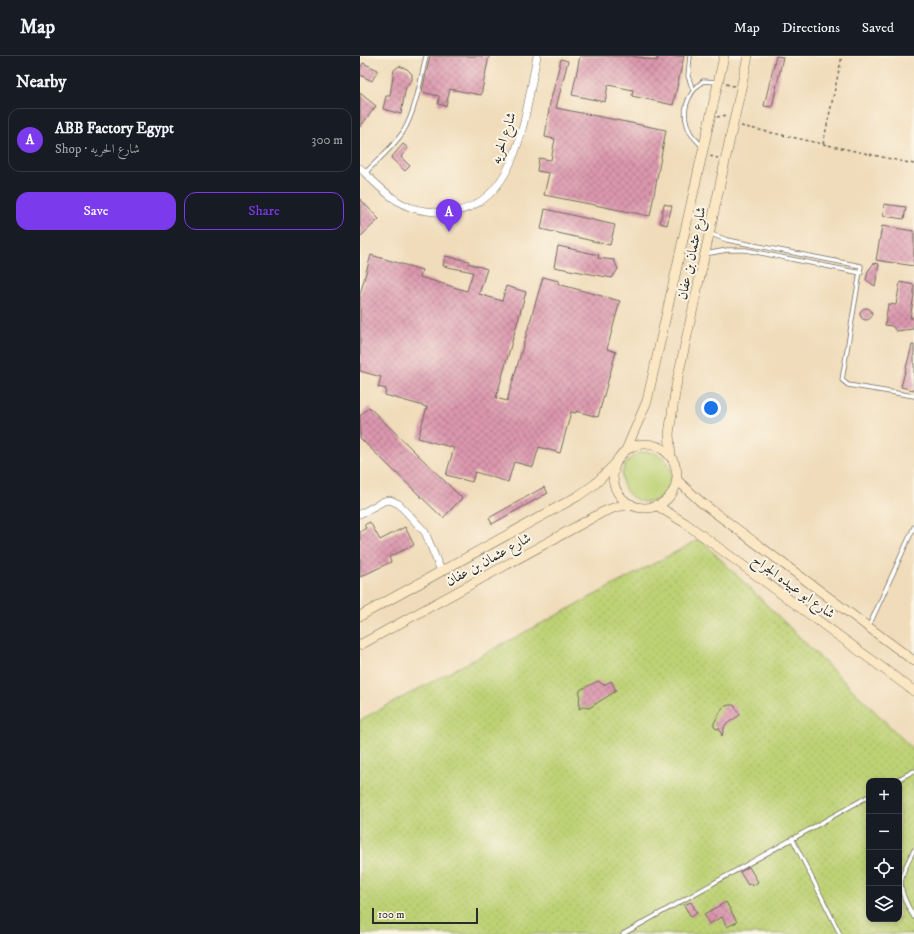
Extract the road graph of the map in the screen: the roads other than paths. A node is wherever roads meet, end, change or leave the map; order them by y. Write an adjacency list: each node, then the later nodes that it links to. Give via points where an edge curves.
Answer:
1 (426, 56): 9 (lane, via 405,128)
2 (537, 56): 9 (street, شارع الحريه, via 512,161 501,182 484,200 468,209 452,213 415,209 397,201)
3 (690, 56): 7 (lane, via 688,76)
4 (724, 56): 6 (main road, شارع عثمان بن عفان)
5 (748, 56): 10 (main road, شارع عثمان بن عفان)
6 (718, 83): 7 (lane, via 703,81); 8 (main road, شارع عثمان بن عفان)
7 (693, 90): 8 (lane, via 687,100 686,120)
8 (703, 151): 14 (main road, شارع عثمان بن عفان, via 647,402)
9 (363, 171)
10 (710, 234): 11 (main road, شارع عثمان بن عفان); 12 (lane, via 740,243 860,265)
11 (705, 254): 12 (lane, via 746,250); 15 (main road, شارع عثمان بن عفان, via 671,414)
12 (861, 273): 13 (lane, via 842,380 848,385)
13 (914, 396)
14 (626, 450): 15 (main road, via 635,445 645,444 659,447); 16 (main road)
15 (671, 457): 17 (main road, via 677,472)
16 (616, 463): 18 (main road, via 613,472 616,486 623,499); 22 (main road, شارع عثمان بن عفان, via 595,484 578,496)
17 (677, 480): 19 (main road, via 666,500); 24 (main road, شارع ابو عبيده الجراح, via 702,503)
18 (631, 504): 19 (main road, via 640,507); 25 (main road, شارع عثمان بن عفان, via 603,512)
19 (656, 505): 27 (main road, شارع ابو عبيده الجراح, via 685,523)
20 (360, 514): 22 (street, via 390,500 399,504 425,532)
21 (914, 527): 24 (lane)
22 (441, 571): 23 (main road, شارع عثمان بن عفان)
23 (360, 616)
24 (869, 627): 26 (main road, شارع ابو عبيده الجراح)
25 (360, 645)
26 (914, 660)
27 (914, 692)
28 (914, 771): 29 (lane)
29 (901, 778)
30 (866, 798): 31 (lane)
31 (792, 838): 34 (lane); 35 (lane)
32 (914, 850): 33 (lane, via 900,880 901,893)
33 (914, 917)
34 (623, 934)
35 (840, 934)

